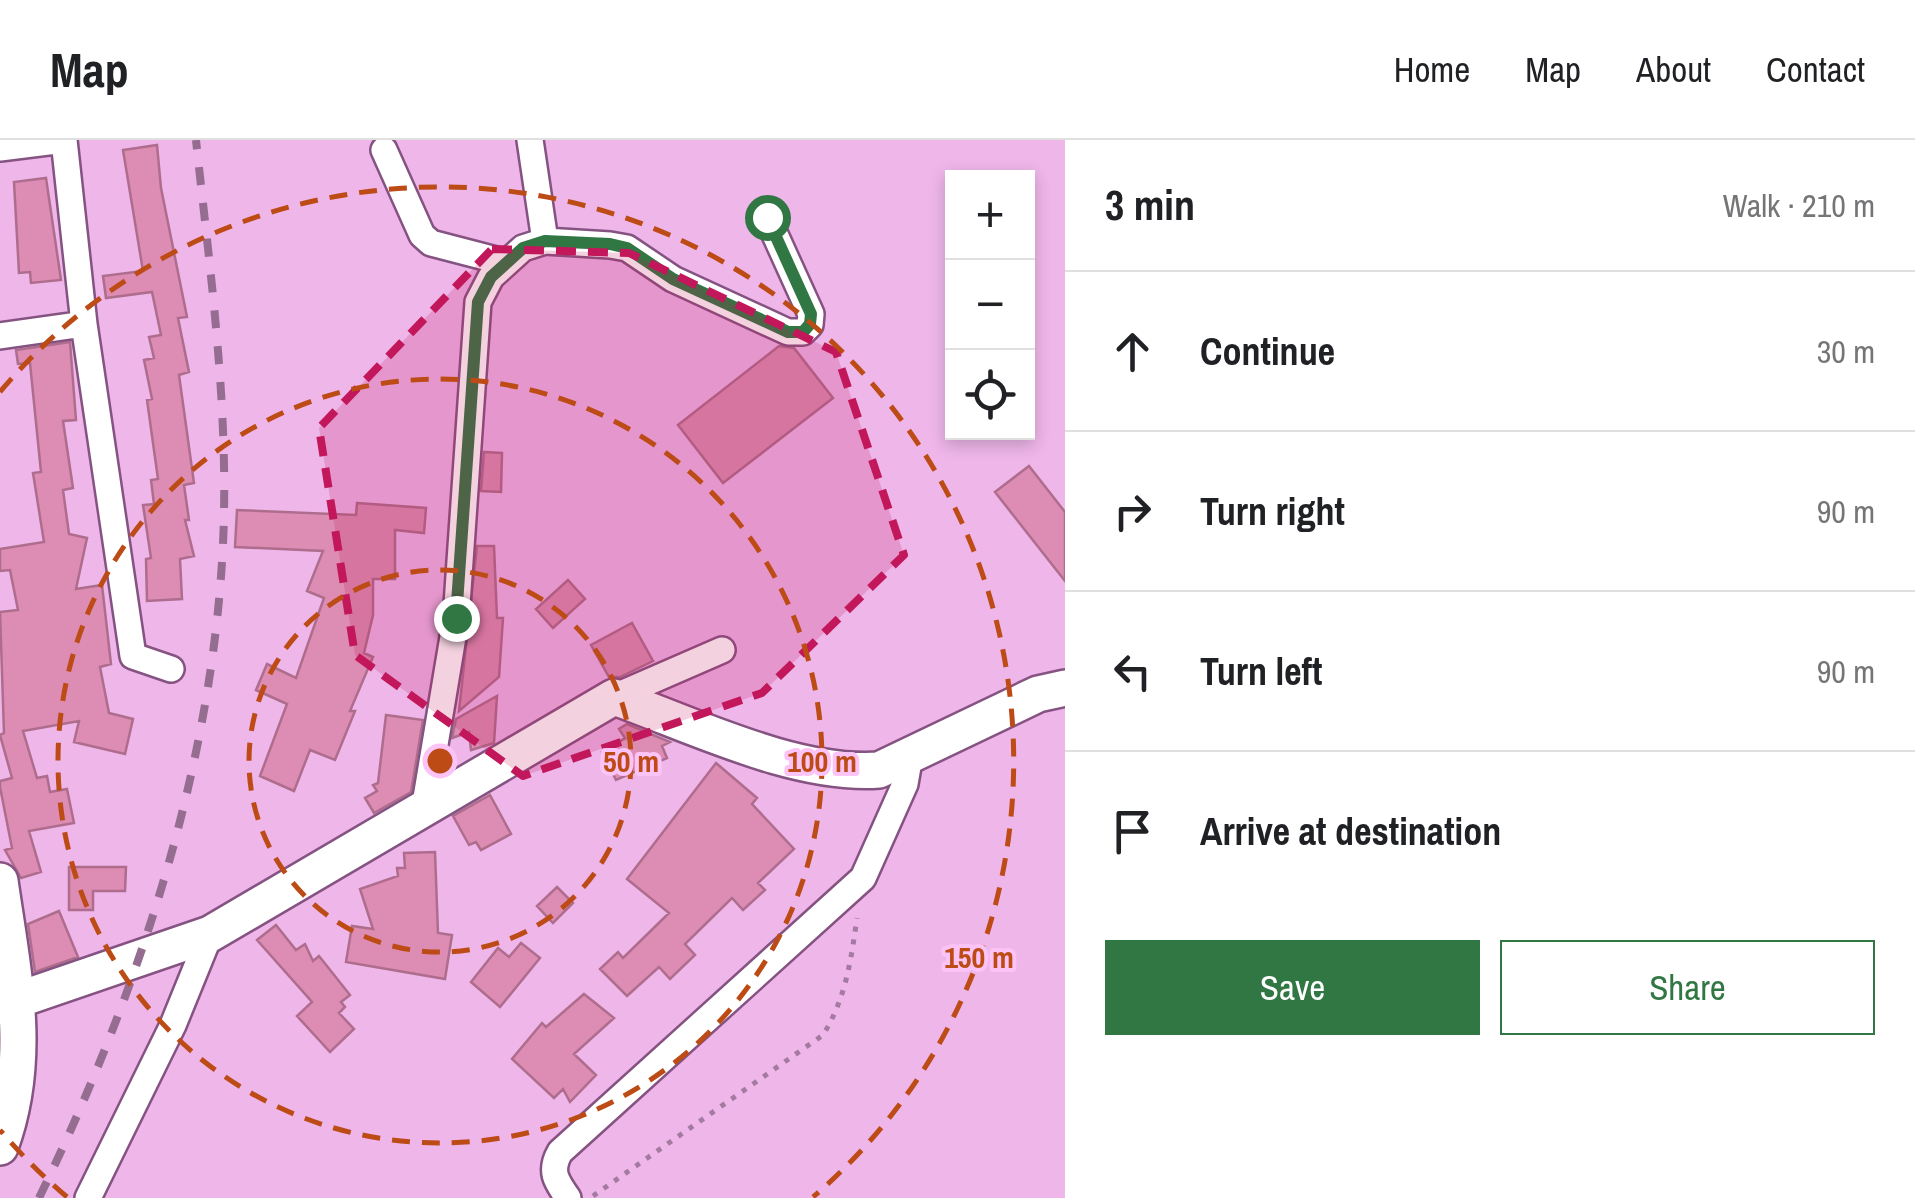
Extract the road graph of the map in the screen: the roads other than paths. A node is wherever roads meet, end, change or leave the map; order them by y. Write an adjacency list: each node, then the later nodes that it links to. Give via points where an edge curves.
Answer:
1 (530, 140): 5 (street)
2 (0, 148): 7 (street, via 64,140)
3 (384, 150): 6 (street, via 430,244)
4 (767, 217): 5 (street, via 811,314 803,332 788,332 673,279 627,248)
5 (545, 241): 6 (street)
6 (504, 262): 14 (street, via 478,302 456,618)
7 (84, 324): 8 (street); 10 (street, via 132,656)
8 (0, 336)
9 (722, 650): 12 (street)
10 (170, 669)
11 (1065, 688): 13 (street, via 1038,694)
12 (614, 697): 13 (street, via 816,768 879,770); 14 (street)
13 (910, 756): 20 (street, via 905,784 863,878 560,1152 554,1178)
14 (425, 804): 16 (street)
15 (0, 881): 17 (street)
16 (210, 934): 17 (street); 19 (street)
17 (8, 1001): 18 (street, via 21,1054 14,1110)
18 (0, 1147)
19 (88, 1198)
20 (568, 1198)

